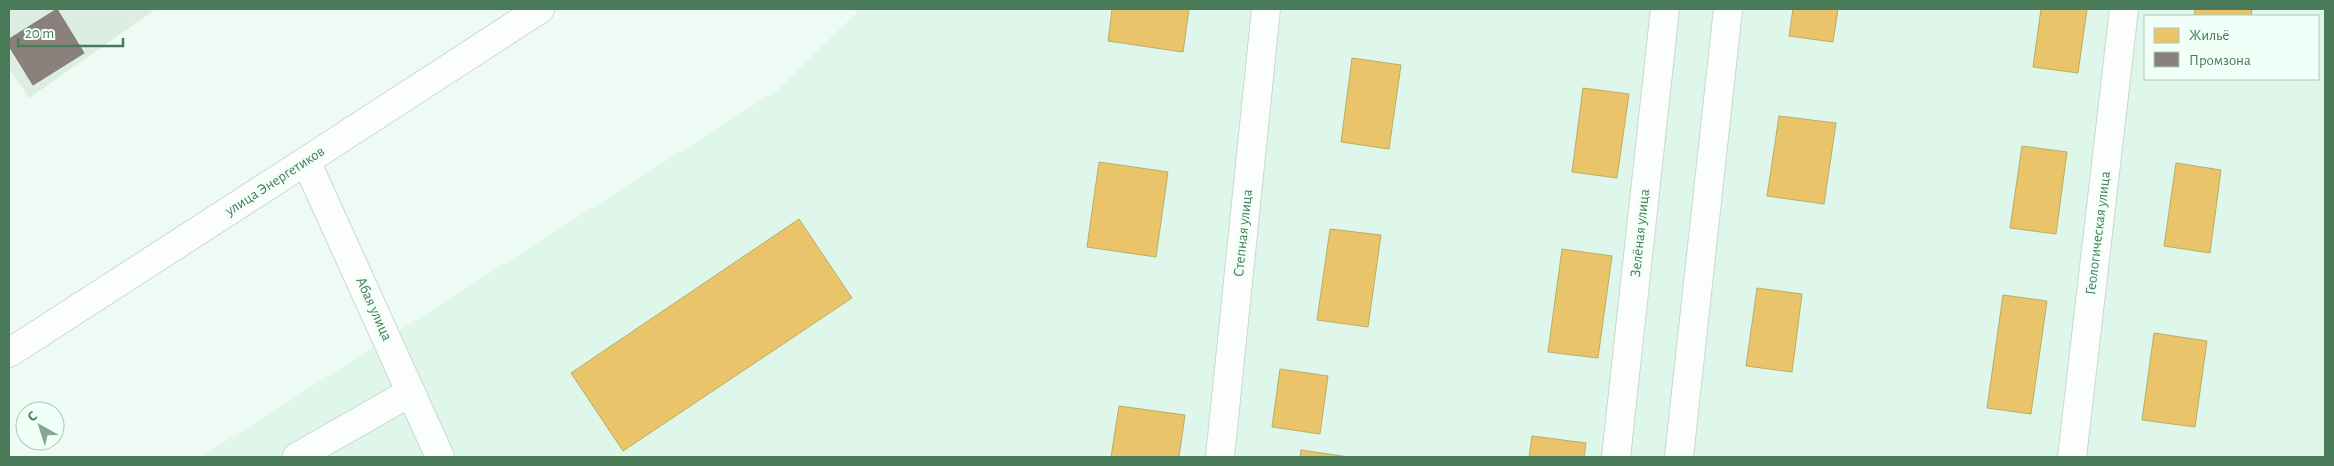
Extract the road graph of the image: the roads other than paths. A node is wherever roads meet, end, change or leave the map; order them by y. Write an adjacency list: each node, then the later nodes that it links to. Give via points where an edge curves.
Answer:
1 (540, 9): 6 (street, улица Энергетиков)
2 (1266, 9): 11 (street, Степная улица)
3 (1665, 9): 12 (street, Зелёная улица)
4 (1728, 9): 13 (street)
5 (2124, 9): 14 (street, Геологическая улица)
6 (306, 161): 7 (street, улица Энергетиков); 8 (street, Абая улица)
7 (9, 353)
8 (412, 392): 9 (street); 10 (street, Абая улица)
9 (297, 457)
10 (440, 457)
11 (1220, 457)
12 (1616, 457)
13 (1679, 457)
14 (2072, 457)

